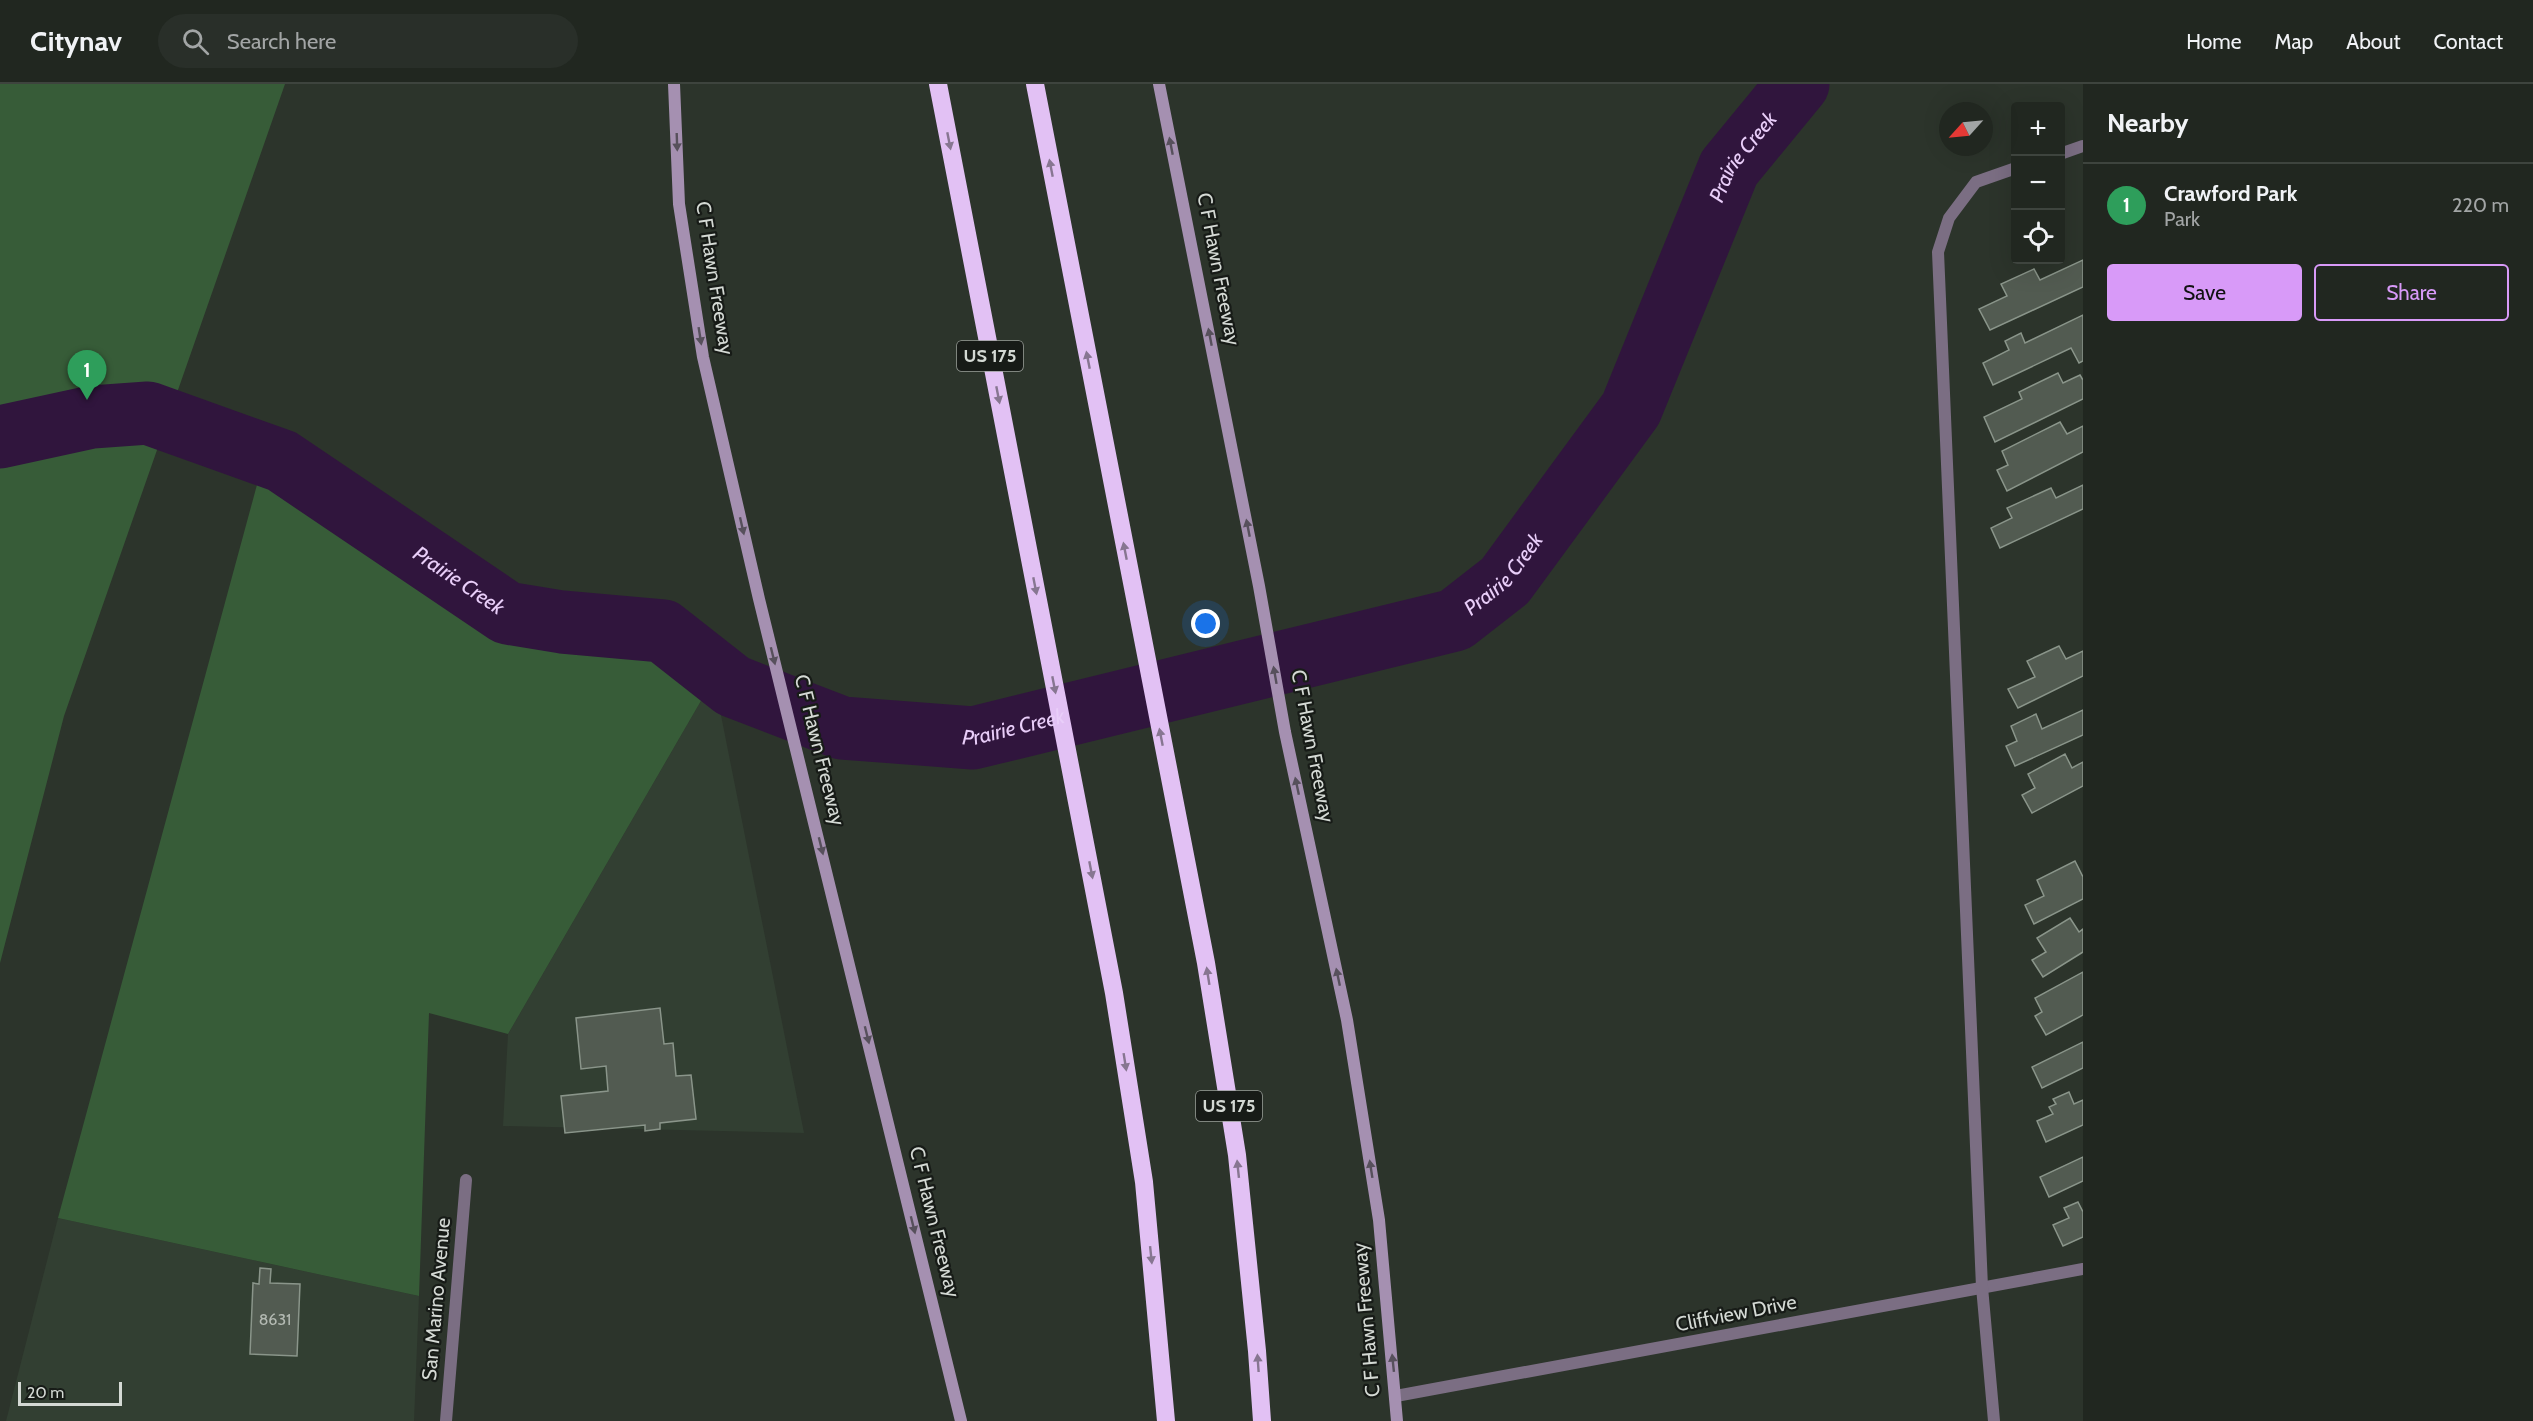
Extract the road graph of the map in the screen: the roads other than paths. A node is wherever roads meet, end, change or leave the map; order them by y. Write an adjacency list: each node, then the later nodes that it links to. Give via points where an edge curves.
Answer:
1 (674, 84): 14 (main road, C F Hawn Freeway, one-way to 14, via 679,204 701,345 759,599)
2 (938, 84): 12 (highway, US 175, one-way to 12, via 1114,993 1144,1182)
3 (1035, 84): 15 (highway, US 175, one-way to 3, via 1237,1155 1206,963)
4 (1159, 84): 11 (main road, C F Hawn Freeway, one-way to 4, via 1379,1220 1347,1020 1286,732)
5 (2083, 146): 6 (street)
6 (2065, 152)
7 (2011, 170): 10 (street, via 1976,182 1949,218 1938,252)
8 (466, 1180): 13 (street, San Marino Avenue)
9 (2083, 1269): 10 (street, Cliffview Drive)
10 (1982, 1287): 11 (street, Cliffview Drive); 17 (street)
11 (1396, 1396): 16 (main road, C F Hawn Freeway)
12 (1165, 1417)
13 (446, 1421)
14 (961, 1421)
15 (1262, 1421)
16 (1397, 1421)
17 (1994, 1421)

